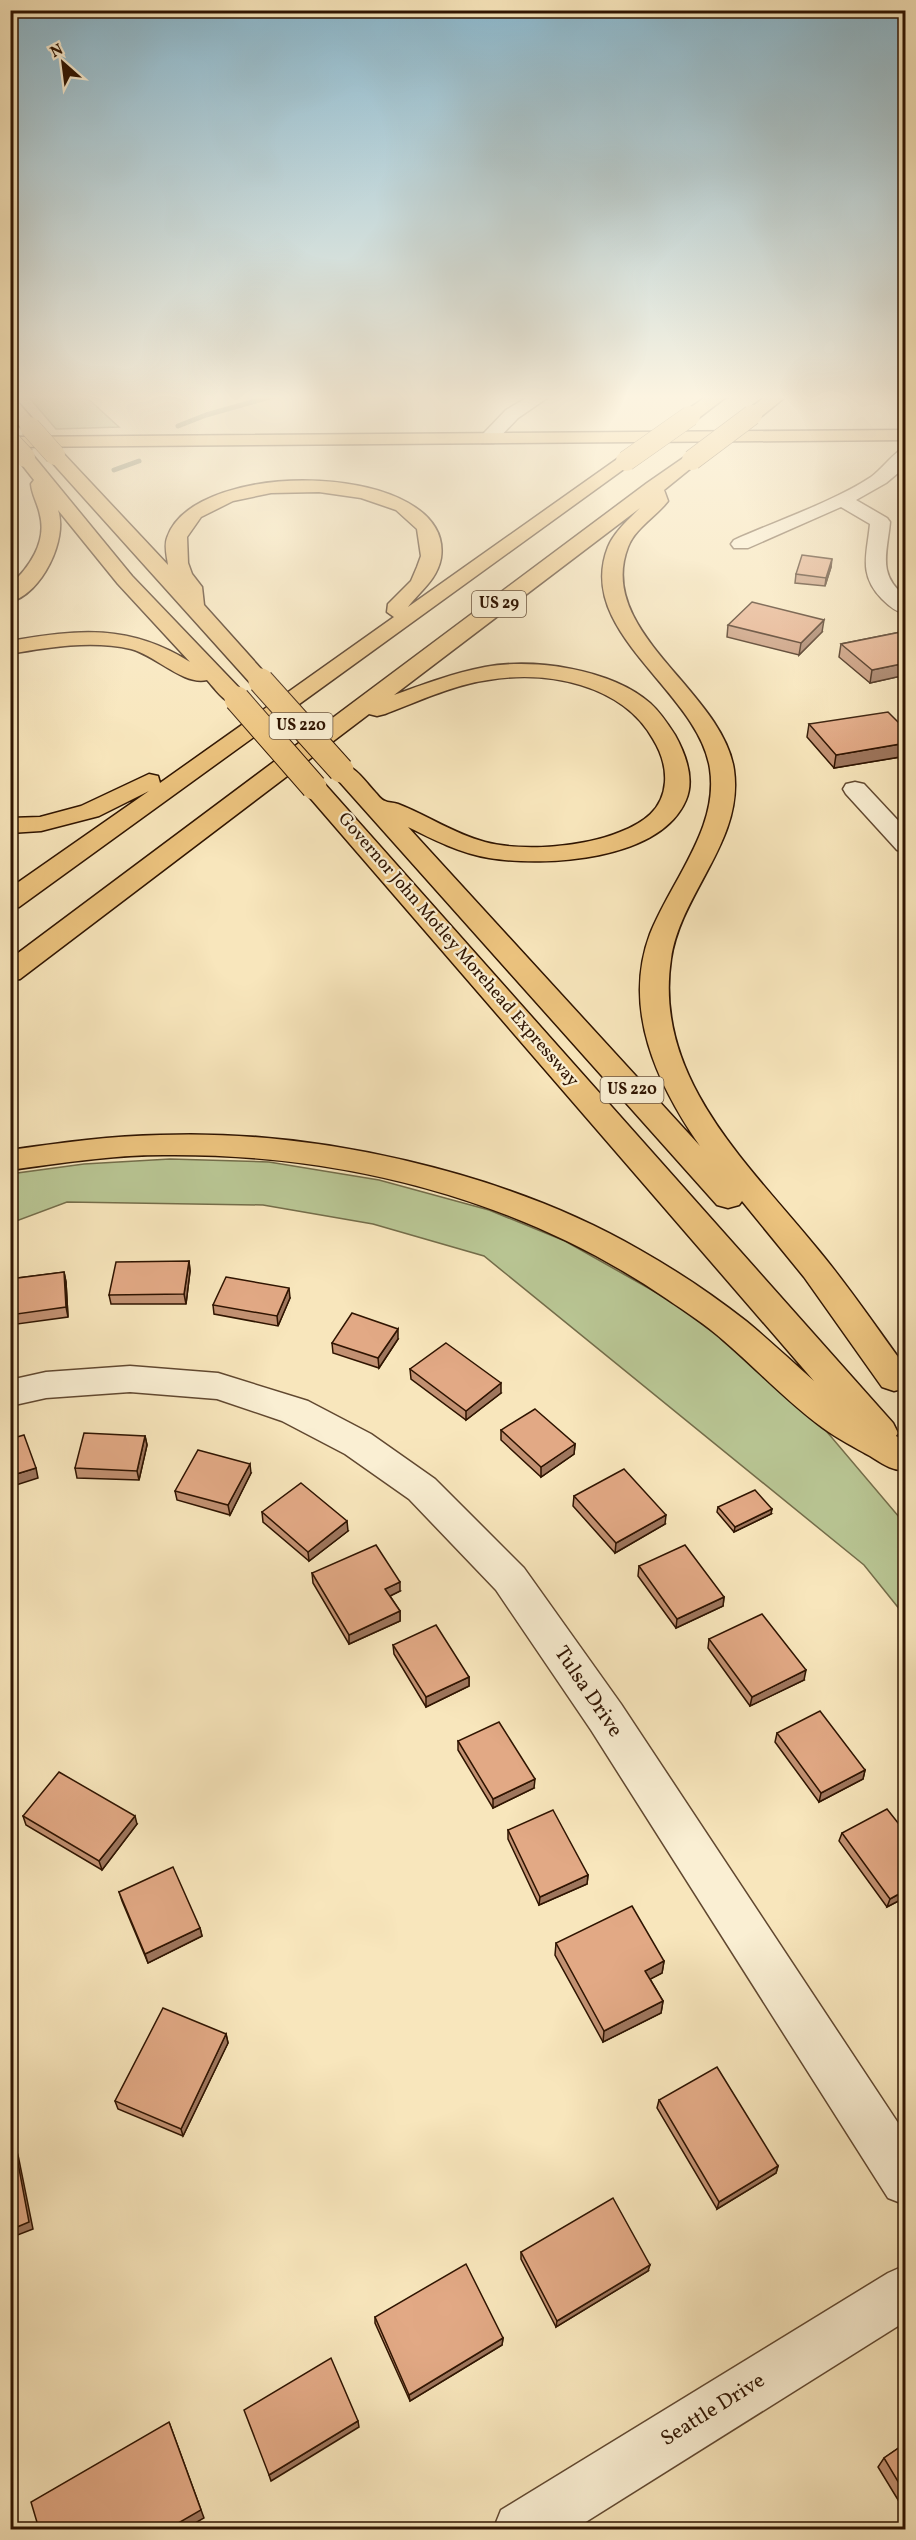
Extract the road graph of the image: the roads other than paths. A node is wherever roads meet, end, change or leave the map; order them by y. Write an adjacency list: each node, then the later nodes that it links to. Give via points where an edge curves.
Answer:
1 (48, 513): 12 (main road, via 52,528 46,550 36,570)
2 (70, 513): 17 (main road, Governor John Motley Morehead Expressway / US 220, via 125,580)
3 (108, 513): 13 (main road, Governor John Motley Morehead Expressway / US 220, bridge)
4 (198, 513): 13 (main road, via 181,527 177,538 182,575 192,586)
5 (410, 513): 15 (main road, via 421,520 432,539 429,566 419,584 398,604)
6 (553, 513): 15 (main road, US 29, bridge)
7 (621, 513): 18 (main road, US 29)
8 (646, 513): 27 (main road, via 619,546 611,571 612,591 636,640 705,723 720,760 724,793 719,820 657,955 653,982 662,1046 705,1135 805,1255)
9 (814, 513): 11 (street)
10 (864, 513): 14 (street, via 880,522 874,572 887,592)
11 (741, 544)
12 (10, 596)
13 (194, 606): 21 (main road, Governor John Motley Morehead Expressway / US 220, bridge)
14 (906, 608)
15 (399, 622): 19 (main road, US 29)
16 (10, 648): 17 (main road, via 88,638 143,645 162,652 188,671)
17 (219, 680): 29 (main road, Governor John Motley Morehead Expressway / US 220, bridge)
18 (345, 721): 21 (main road, via 472,676 504,671 565,675 613,690 640,706 658,724 679,779 667,811 637,836 590,850 537,854 486,849 434,832 411,817); 25 (main road, US 29)
19 (197, 767): 22 (main road, via 151,780 90,811 41,824); 24 (main road, US 29)
20 (855, 789): 23 (street)
21 (371, 802): 27 (main road, Governor John Motley Morehead Expressway / US 220)
22 (10, 826)
23 (906, 845)
24 (10, 901)
25 (10, 973)
26 (10, 1160): 29 (main road, via 141,1145 263,1148 376,1165 496,1198 604,1244 651,1272 711,1313 835,1417)
27 (900, 1384)
28 (10, 1393): 30 (street, Tulsa Drive, via 46,1384 130,1379 218,1386 295,1411 358,1444 422,1489 510,1579 606,1717)
29 (904, 1459)
30 (906, 2180)
31 (906, 2291): 32 (street, Seattle Drive)
32 (521, 2529)

